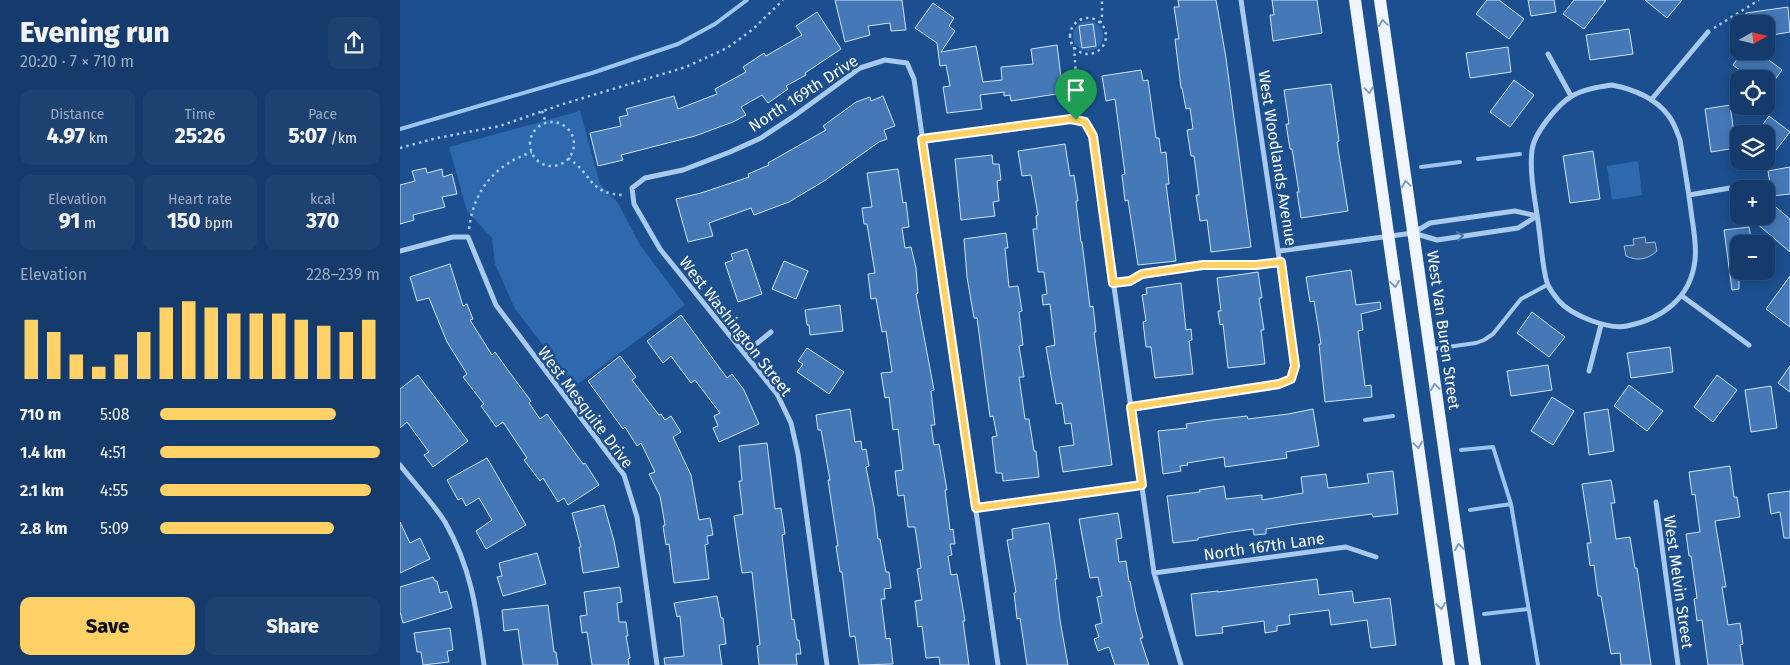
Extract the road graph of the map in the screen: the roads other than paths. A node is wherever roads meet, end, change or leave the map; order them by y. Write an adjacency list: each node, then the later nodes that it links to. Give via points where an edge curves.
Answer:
1 (1242, 0): 16 (street, West Woodlands Avenue)
2 (1355, 0): 14 (main road, one-way to 14)
3 (1380, 0): 13 (main road, West Van Buren Street, one-way to 3)
4 (1708, 32): 7 (street)
5 (1548, 54): 6 (street)
6 (1571, 96): 7 (street, via 1612,85); 12 (street, via 1553,112 1532,148 1531,170)
7 (1651, 100): 11 (street, via 1668,115 1680,140)
8 (922, 139): 9 (street, North 169th Drive, via 914,79 906,63 885,60 860,68 760,138 683,170 645,178); 25 (street, via 1071,119 1085,122 1093,136); 29 (street)
9 (632, 188): 23 (street, West Washington Street, via 634,204 660,249)
10 (1730, 188): 11 (street)
11 (1689, 195): 18 (street, via 1696,259 1691,280)
12 (1537, 216): 13 (street, via 1515,211 1430,224); 13 (street, one-way to 12, via 1437,240 1518,228); 17 (street)
13 (1413, 233): 14 (street); 22 (main road, West Van Buren Street)
14 (1389, 236): 16 (street); 37 (main road, one-way to 37)
15 (400, 251): 33 (street, West Mesquite Drive, via 468,236 496,305 624,475 637,517)
16 (1279, 252): 25 (street, West Woodlands Avenue, via 1295,366 1291,379 1279,384)
17 (1548, 285): 19 (street, via 1568,309); 22 (lane, via 1521,299 1493,334 1484,340)
18 (1682, 296): 19 (street, via 1644,323 1620,328); 21 (street)
19 (1601, 325): 24 (street)
20 (772, 332): 23 (street)
21 (1749, 345)
22 (1430, 350): 38 (main road, West Van Buren Street, one-way to 22)
23 (745, 354): 34 (street, West Washington Street, via 777,394 796,441)
24 (1589, 371)
25 (1131, 407): 27 (street)
26 (400, 465): 32 (street, via 444,522 466,569 476,602)
27 (1142, 485): 29 (street); 31 (street)
28 (1656, 502): 39 (street, West Melvin Street)
29 (976, 508): 35 (street)
30 (1376, 557): 31 (street, North 167th Lane, via 1346,547)
31 (1154, 573): 36 (street)
32 (484, 665)
33 (657, 665)
34 (827, 665)
35 (998, 665)
36 (1180, 665)
37 (1449, 665)
38 (1476, 665)
39 (1678, 665)

